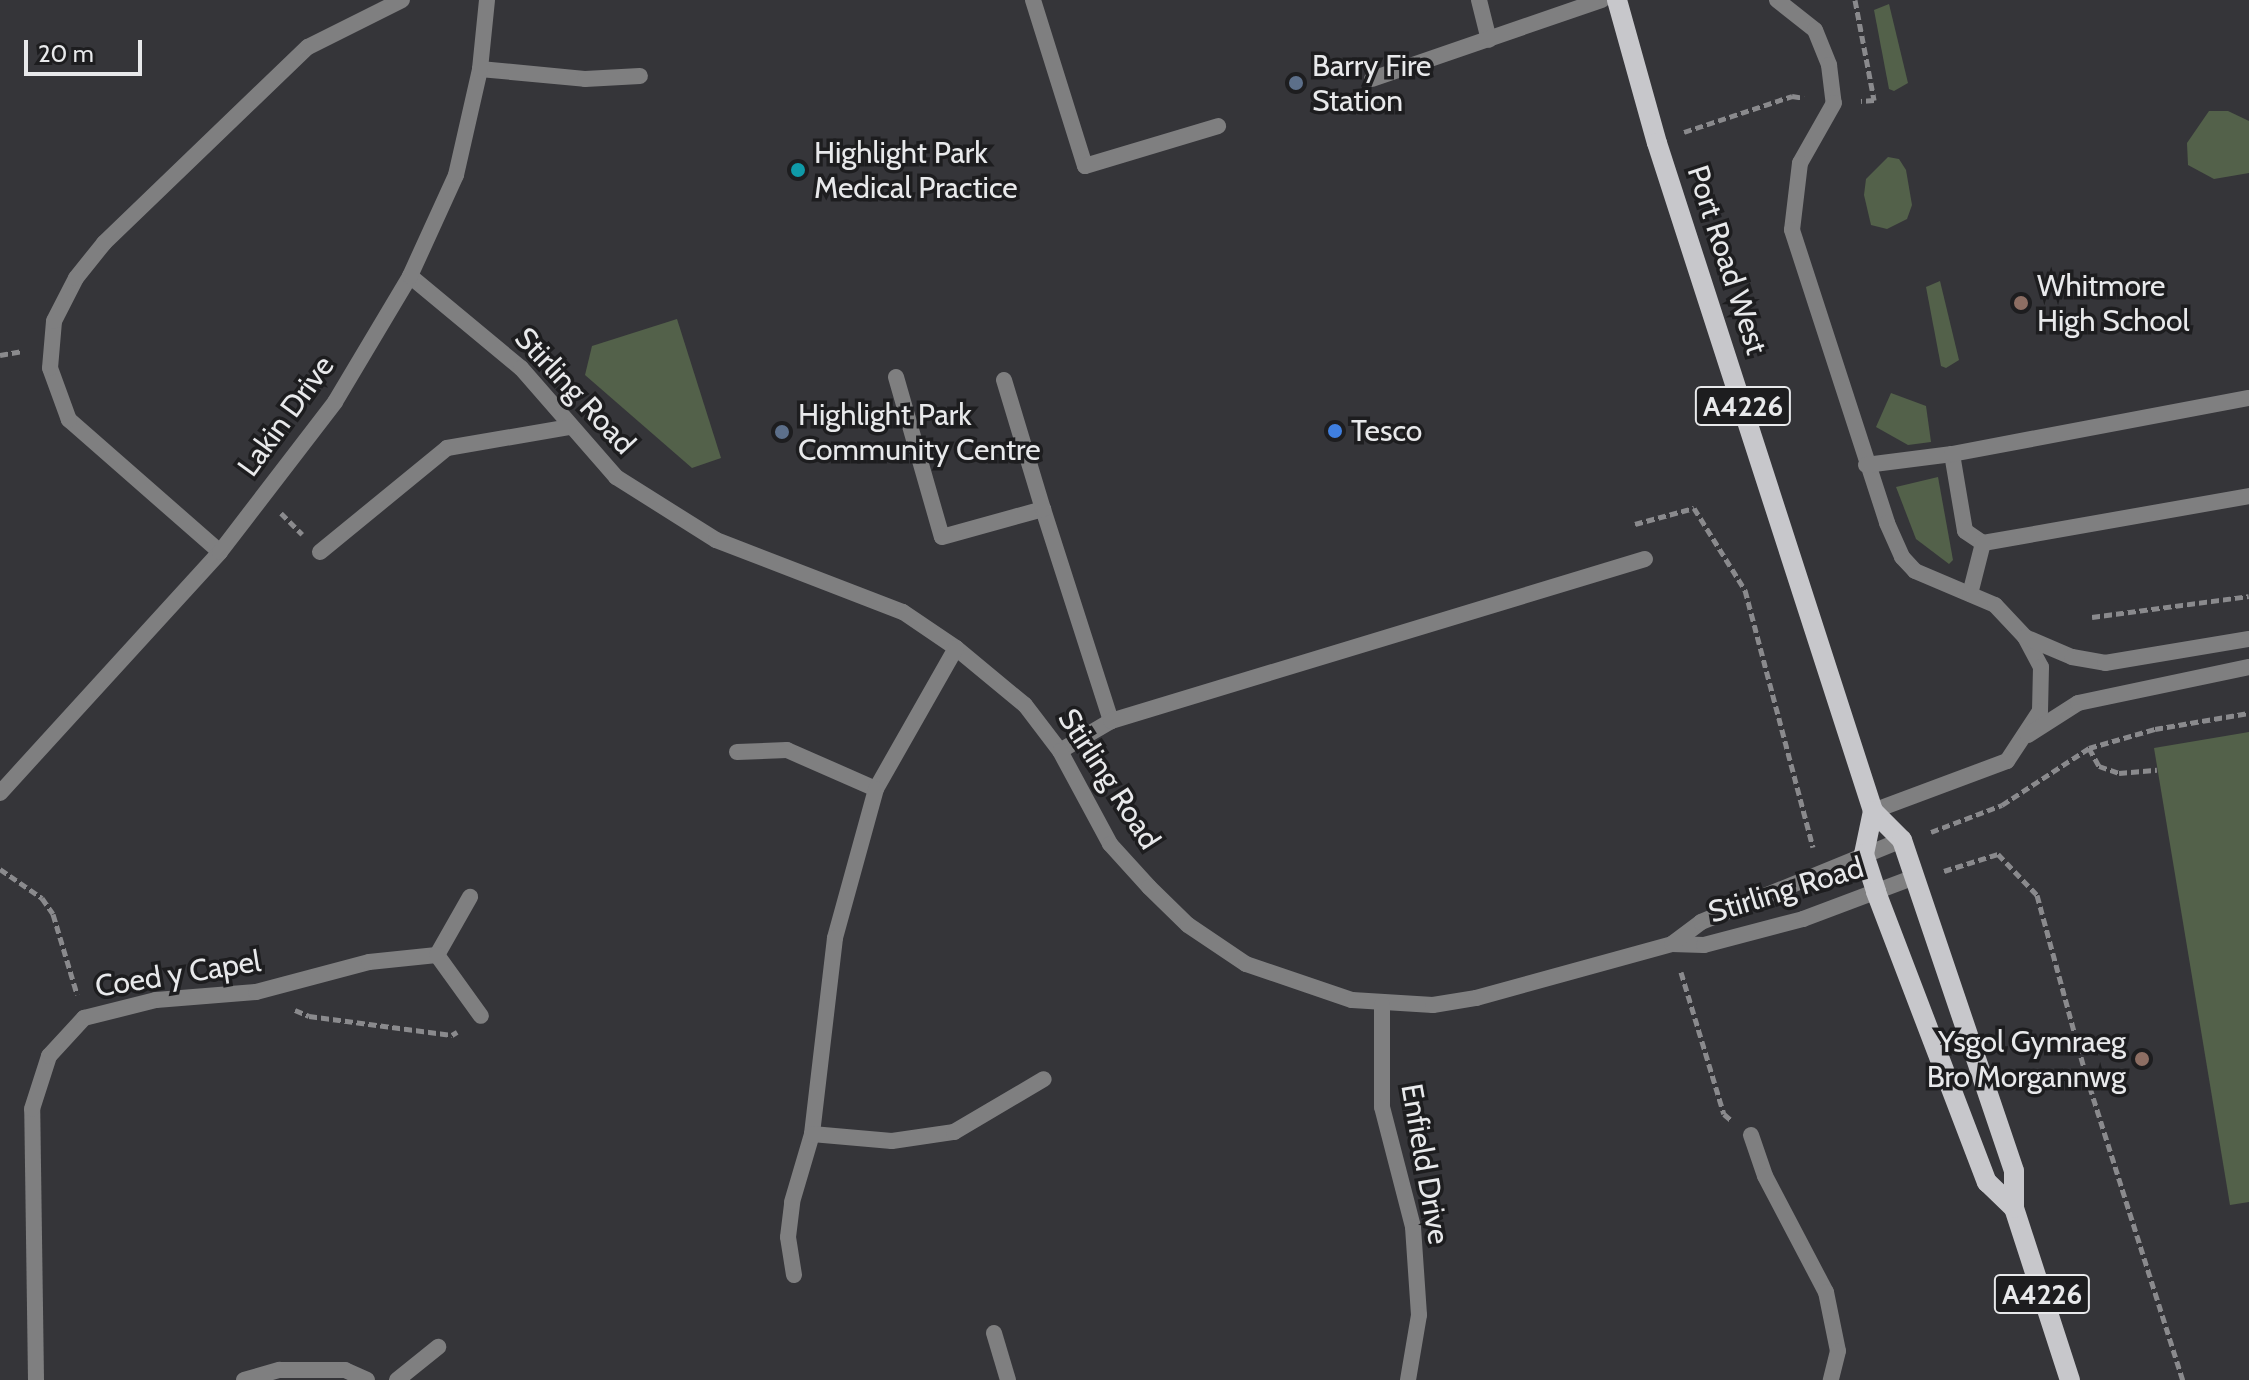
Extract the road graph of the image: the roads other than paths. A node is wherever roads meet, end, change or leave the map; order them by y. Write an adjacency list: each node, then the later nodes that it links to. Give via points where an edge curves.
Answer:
1 (402, 0): 23 (street, via 308,47 104,243 76,278 54,321 50,368 69,420)
2 (487, 0): 9 (street, Lakin Drive)
3 (1033, 0): 12 (street, via 1085,166)
4 (1479, 0): 8 (street)
5 (1602, 0): 8 (street)
6 (1617, 0): 37 (main road, Port Road West / A4226, via 1657,143)
7 (1777, 0): 19 (street, via 1815,30 1829,65 1834,103 1800,163 1792,230)
8 (1489, 40): 11 (street)
9 (480, 69): 10 (street, via 585,79); 13 (street, Lakin Drive, via 456,175)
10 (640, 76)
11 (1372, 79)
12 (1218, 126)
13 (410, 276): 17 (street, Stirling Road, via 521,368); 23 (street, Lakin Drive, via 335,402)
14 (896, 377): 21 (street, via 942,537)
15 (1004, 380): 21 (street)
16 (2249, 398): 18 (street)
17 (570, 427): 24 (street, via 447,448); 29 (street, Stirling Road, via 616,477 716,540 903,612)
18 (1952, 454): 19 (street); 22 (street, via 1965,531)
19 (1866, 465): 26 (street, via 1902,557 1936,583)
20 (2249, 496): 22 (street)
21 (1043, 509): 31 (street)
22 (1983, 543): 26 (street)
23 (220, 552): 36 (street, Lakin Drive)
24 (320, 552)
25 (1645, 559): 31 (street)
26 (1970, 594): 27 (street, via 1995,605)
27 (2025, 637): 28 (street, via 2072,657 2105,663); 32 (street, via 2041,667 2042,692 2040,711)
28 (2249, 639)
29 (956, 648): 33 (street, Stirling Road, via 1025,705); 35 (street)
30 (2249, 667): 32 (street, via 2078,703)
31 (1111, 721): 33 (street)
32 (2026, 736): 37 (street, via 2007,761)
33 (1060, 751): 45 (street, Stirling Road, via 1110,844 1188,925 1246,964)
34 (737, 752): 35 (street, via 787,750)
35 (876, 789): 48 (street, via 835,938)
36 (0, 793)
37 (1873, 811): 38 (main road, Port Road West / A4226); 39 (main road, Port Road West / A4226)
38 (1902, 840): 39 (street, Stirling Road); 40 (main road, Port Road West / A4226)
39 (1864, 854): 41 (main road, Port Road West / A4226); 43 (street, Stirling Road, via 1701,922)
40 (1915, 877): 41 (street, Stirling Road); 50 (main road, Port Road West / A4226, via 2014,1171)
41 (1876, 892): 43 (street, Stirling Road, via 1803,919 1704,945); 50 (main road, Port Road West / A4226, via 1987,1182)
42 (470, 897): 44 (street)
43 (1672, 944): 45 (street, Stirling Road, via 1476,998)
44 (437, 955): 46 (street); 54 (street, Coed y Capel, via 369,962 256,992 156,1000 84,1018 49,1056 32,1109)
45 (1382, 1005): 59 (street, Enfield Drive, via 1382,1107 1413,1227 1418,1300)
46 (481, 1016)
47 (1044, 1079): 48 (street, via 954,1132 892,1141)
48 (812, 1134): 51 (street, via 792,1202 788,1237)
49 (1751, 1135): 60 (street, via 1765,1176 1826,1292 1838,1351)
50 (2014, 1208): 61 (main road, Port Road West / A4226)
51 (794, 1275)
52 (994, 1333): 58 (street)
53 (438, 1347): 57 (street)
54 (36, 1380)
55 (244, 1380): 56 (street, via 280,1370 345,1370)
56 (367, 1380)
57 (397, 1380)
58 (1008, 1380)
59 (1408, 1380)
60 (1831, 1380)
61 (2070, 1380)

